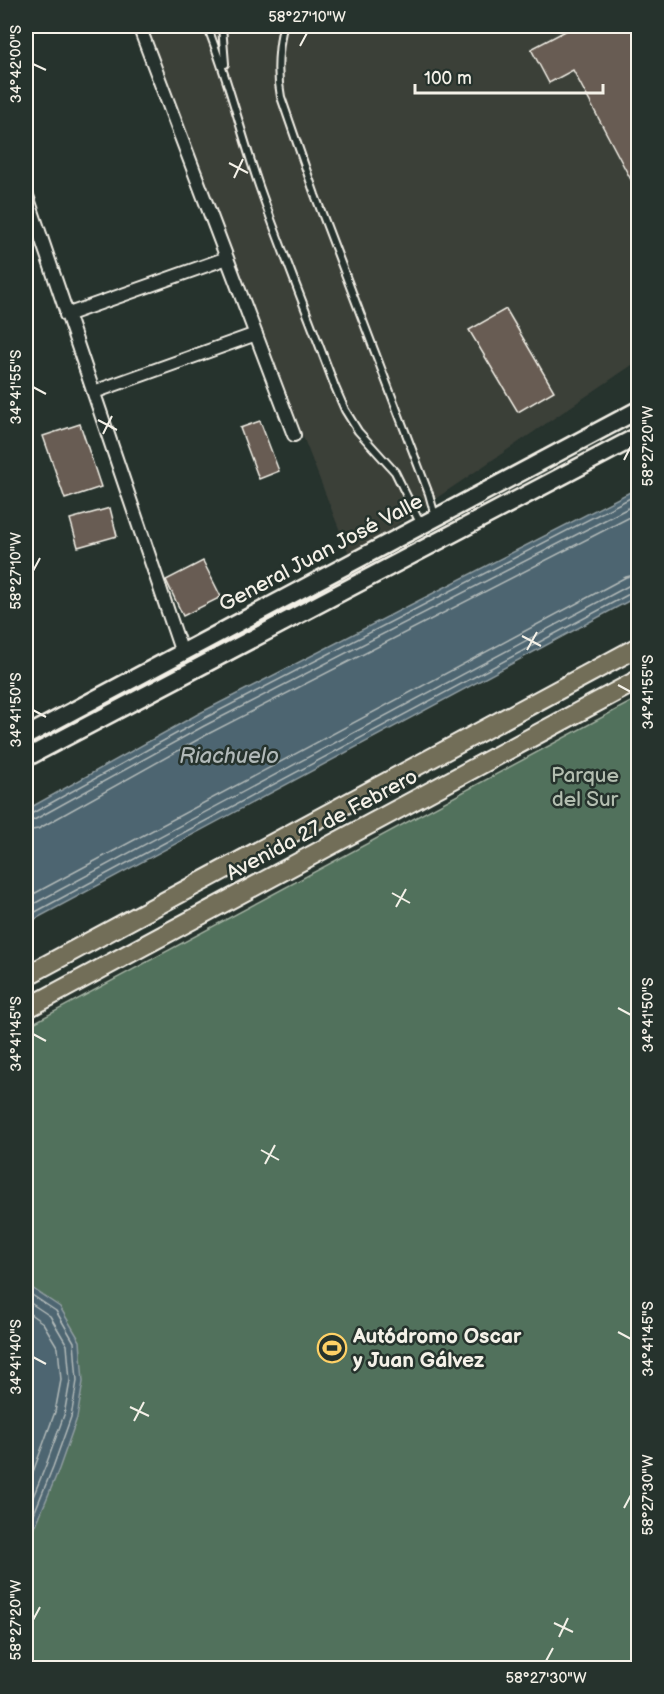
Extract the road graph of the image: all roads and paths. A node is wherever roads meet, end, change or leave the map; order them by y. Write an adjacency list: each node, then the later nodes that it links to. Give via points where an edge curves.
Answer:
1 (139, 26): 7 (street)
2 (207, 26): 5 (lane)
3 (222, 26): 5 (lane)
4 (283, 26): 14 (lane, via 278,52 281,97 429,494)
5 (225, 71): 14 (lane, via 260,187 338,395 357,430 395,472)
6 (26, 193): 8 (street)
7 (227, 258): 8 (street); 9 (street)
8 (66, 315): 10 (street)
9 (256, 334): 10 (street); 12 (street)
10 (94, 392): 16 (street)
11 (639, 410): 14 (main road, General Juan José Valle)
12 (294, 435)
13 (639, 436): 19 (main road, General Juan José Valle)
14 (428, 522): 16 (main road, General Juan José Valle)
15 (639, 647): 20 (main road, Avenida 27 de Febrero)
16 (182, 653): 18 (main road, General Juan José Valle)
17 (639, 680): 21 (main road, Avenida 27 de Febrero)
18 (26, 736)
19 (26, 758)
20 (26, 976)
21 (26, 1009)

